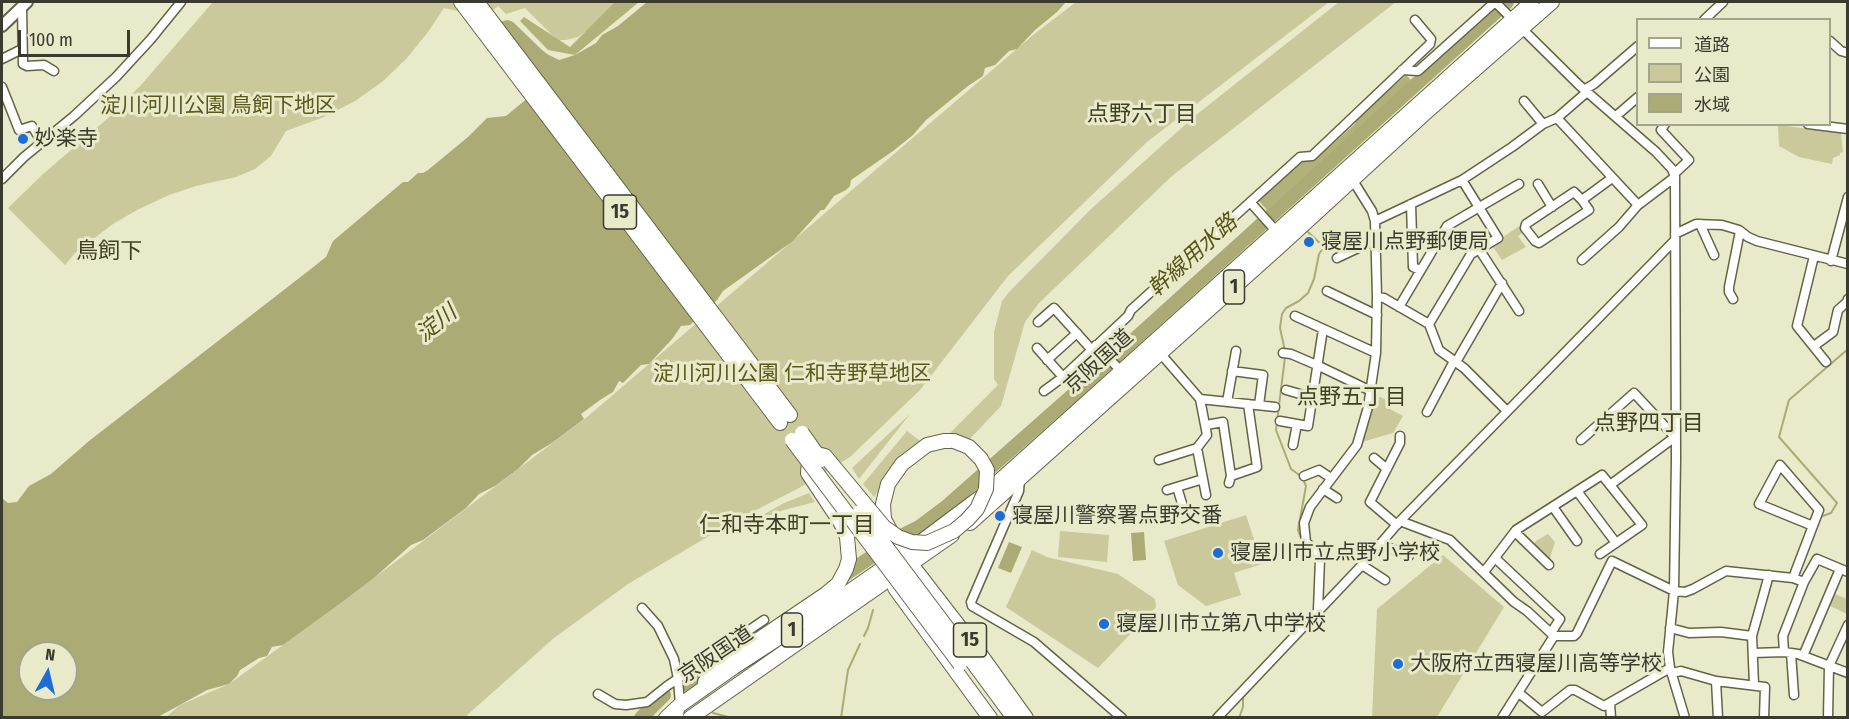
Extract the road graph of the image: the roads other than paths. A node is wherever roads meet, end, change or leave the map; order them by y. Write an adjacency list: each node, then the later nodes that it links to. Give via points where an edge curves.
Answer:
1 (181, 2): 30 (street, via 116,77)
2 (461, 2): 3 (main road, 15, via 785,419)
3 (477, 2)
4 (1496, 2): 10 (street); 18 (street, via 1418,72)
5 (1532, 2): 10 (main road, 京阪国道 / 1)
6 (1552, 2): 10 (main road, 京阪国道 / 1)
7 (1723, 2): 9 (street)
8 (25, 3): 12 (street); 15 (street)
9 (1706, 18)
10 (1513, 19): 21 (street); 34 (main road, 京阪国道 / 1); 47 (main road, 京阪国道 / 1)
11 (1415, 20): 18 (street, via 1431,39 1430,44)
12 (2, 26)
13 (1831, 46): 16 (street)
14 (1636, 48): 21 (street)
15 (22, 49): 17 (street); 19 (street, via 23,64 44,65)
16 (1848, 53)
17 (2, 59)
18 (1402, 70): 40 (street, via 1312,156 1300,157)
19 (54, 71)
20 (2, 87): 30 (street, via 19,130 32,126)
21 (1586, 91): 24 (street); 25 (street)
22 (1636, 99): 24 (street)
23 (1524, 100): 26 (street)
24 (1616, 116): 31 (street, via 1656,152)
25 (1557, 118): 26 (street); 32 (street)
26 (1543, 124): 35 (street)
27 (1663, 126): 31 (street, via 1661,129 1689,160)
28 (1824, 126): 29 (street)
29 (1848, 129)
30 (42, 141): 33 (street)
31 (1674, 175): 42 (street); 49 (street)
32 (1612, 178): 39 (street); 42 (street)
33 (2, 179)
34 (1352, 179): 45 (street); 76 (main road, 京阪国道 / 1)
35 (1462, 180): 41 (street); 44 (street)
36 (1519, 184): 44 (street)
37 (1538, 184): 43 (street)
38 (1848, 197): 56 (street)
39 (1582, 200): 43 (street, via 1574,192); 43 (street, via 1589,210 1539,243 1526,224)
40 (1251, 203): 47 (street); 73 (street)
41 (1411, 204): 45 (street); 58 (street, via 1413,267)
42 (1638, 205): 55 (street)
43 (1552, 207)
44 (1479, 208): 51 (street, via 1498,238); 58 (street, via 1447,226)
45 (1375, 221): 50 (street)
46 (1700, 224): 48 (street); 49 (street); 52 (street)
47 (1272, 227): 83 (main road, 京阪国道 / 1)
48 (1740, 231): 53 (street, via 1757,241); 62 (street, via 1729,287)
49 (1675, 237): 95 (street); 102 (street)
50 (1375, 242): 54 (street); 61 (street)
51 (1479, 249): 59 (street); 69 (street, via 1471,254)
52 (1714, 255)
53 (1814, 256): 56 (street); 72 (street, via 1797,326)
54 (1336, 258)
55 (1582, 260)
56 (1831, 261): 57 (street)
57 (1848, 264)
58 (1420, 270): 64 (street)
59 (1502, 283): 65 (street); 80 (street)
60 (1327, 291): 66 (street)
61 (1377, 297): 64 (street); 66 (street)
62 (1733, 299)
63 (1848, 299): 72 (street, via 1838,310 1833,332)
64 (1399, 307): 69 (street)
65 (1519, 311)
66 (1377, 315): 78 (street)
67 (1295, 316): 70 (street)
68 (1038, 322): 71 (street, via 1054,308)
69 (1429, 324): 80 (street, via 1439,350)
70 (1323, 329): 78 (street); 82 (street)
71 (1077, 333): 73 (street); 79 (street)
72 (1814, 346): 81 (street)
73 (1094, 347): 83 (street); 85 (street)
74 (1037, 348): 79 (street)
75 (1236, 351): 84 (street)
76 (1160, 353): 90 (street); 112 (main road, 京阪国道 / 1)
77 (1283, 353): 82 (street)
78 (1376, 354): 88 (street)
79 (1047, 360): 85 (street)
80 (1455, 361): 95 (street); 96 (street)
81 (1826, 362)
82 (1319, 366): 88 (street); 89 (street)
83 (1118, 368): 132 (main road, 京阪国道 / 1, via 986,493)
84 (1232, 371): 91 (street); 93 (street, via 1263,375)
85 (1063, 377): 87 (street)
86 (1286, 390): 89 (street)
87 (1044, 391)
88 (1371, 391): 111 (street, via 1357,445)
89 (1314, 398): 98 (street, via 1308,426)
90 (1200, 399): 91 (street); 99 (street)
91 (1227, 402): 92 (street)
92 (1248, 404): 93 (street); 99 (street, via 1257,467 1230,480 1223,422)
93 (1259, 405): 94 (street)
94 (1275, 407)
95 (1507, 411): 123 (street)
96 (1427, 412)
97 (1280, 421): 98 (street)
98 (1298, 424): 104 (street)
99 (1206, 425): 105 (street, via 1207,435)
100 (797, 436): 107 (main road, 15, bridge)
101 (1400, 436): 109 (street)
102 (1675, 437): 103 (street, via 1634,393); 114 (street); 143 (street)
103 (1581, 440)
104 (1293, 445)
105 (1197, 448): 108 (street); 113 (street)
106 (1374, 458): 109 (street)
107 (813, 459): 132 (main road, 15, bridge, via 825,456 884,527 905,539 927,543 954,531 977,509 986,489 987,470 981,459 969,447 944,441 927,445 902,464 888,484 883,504 884,519); 153 (main road, via 808,473 847,537 846,569 838,584 826,594); 157 (main road, 15, bridge)
108 (1159, 460)
109 (1387, 469): 123 (street, via 1370,502)
110 (1304, 476): 111 (street, via 1319,470)
111 (1331, 478): 116 (street)
112 (1020, 479): 132 (main road, 京阪国道 / 1, via 973,521); 175 (street, via 1019,491 972,606 1034,642)
113 (1203, 479): 115 (street); 119 (street)
114 (1610, 485): 118 (street, via 1602,475); 127 (street, via 1642,525)
115 (1177, 487): 117 (street); 122 (street)
116 (1323, 489): 120 (street); 146 (street, via 1304,523 1306,542 1320,559)
117 (1167, 490)
118 (1577, 491): 121 (street); 127 (street)
119 (1206, 495)
120 (1337, 498)
121 (1553, 507): 125 (street); 126 (street)
122 (1184, 510)
123 (1399, 523): 128 (street); 137 (street, via 1450,540)
124 (1814, 526): 124 (street, via 1820,510 1780,465 1759,504); 139 (street)
125 (1515, 532): 131 (street); 134 (street)
126 (1577, 541)
127 (1616, 543): 129 (street)
128 (1380, 544): 130 (street); 133 (street)
129 (1600, 554)
130 (1409, 556)
131 (1495, 558): 137 (street); 144 (street)
132 (907, 559): 135 (main road, 京阪国道 / 1); 140 (main road, 京阪国道 / 1); 174 (main road, 15)
133 (1362, 565): 141 (street); 146 (street)
134 (1549, 565)
135 (881, 568): 140 (main road, 15); 168 (main road, 京阪国道 / 1)
136 (1844, 570): 142 (street, via 1816,559); 156 (street)
137 (1484, 572): 147 (street)
138 (1769, 575): 139 (street); 143 (street, via 1726,571 1693,589); 152 (street)
139 (1793, 578): 142 (street)
140 (890, 580): 170 (main road, 京阪国道 / 1); 171 (main road, 15)
141 (1385, 580)
142 (1804, 582): 154 (street, via 1784,636)
143 (1674, 591): 150 (street); 151 (street, via 1612,561 1577,633)
144 (1537, 597): 147 (street); 151 (street, via 1560,619)
145 (642, 608): 161 (street, via 667,642)
146 (1318, 610): 176 (street)
147 (1527, 611): 151 (street)
148 (764, 620): 153 (street)
149 (1848, 625): 158 (street)
150 (1670, 628): 152 (street, via 1689,633); 159 (street)
151 (1553, 635): 164 (street)
152 (1752, 636): 155 (street)
153 (751, 637): 161 (street); 168 (main road)
154 (1787, 652): 155 (street); 156 (street); 166 (street)
155 (1753, 653): 163 (street)
156 (1803, 656): 158 (street)
157 (965, 660): 172 (main road, 15); 173 (main road, 15)
158 (1829, 666): 160 (street); 182 (street)
159 (1671, 670): 162 (street); 167 (street); 179 (street)
160 (1848, 673)
161 (678, 679): 165 (street, via 647,702 615,704); 168 (street)
162 (1716, 681): 163 (street); 180 (street)
163 (1754, 685): 181 (street, via 1765,687)
164 (1519, 693): 167 (street, via 1542,712 1570,690 1604,706); 177 (street)
165 (598, 694)
166 (1794, 695)
167 (1610, 703): 178 (street)
168 (680, 711): 169 (main road, 京阪国道 / 1)
169 (666, 717)
170 (690, 717)
171 (990, 717)
172 (1000, 717)
173 (1014, 717)
174 (1026, 717)
175 (1122, 717)
176 (1217, 717)
177 (1502, 717)
178 (1611, 717)
179 (1685, 717)
180 (1718, 717)
181 (1764, 717)
182 (1828, 717)

